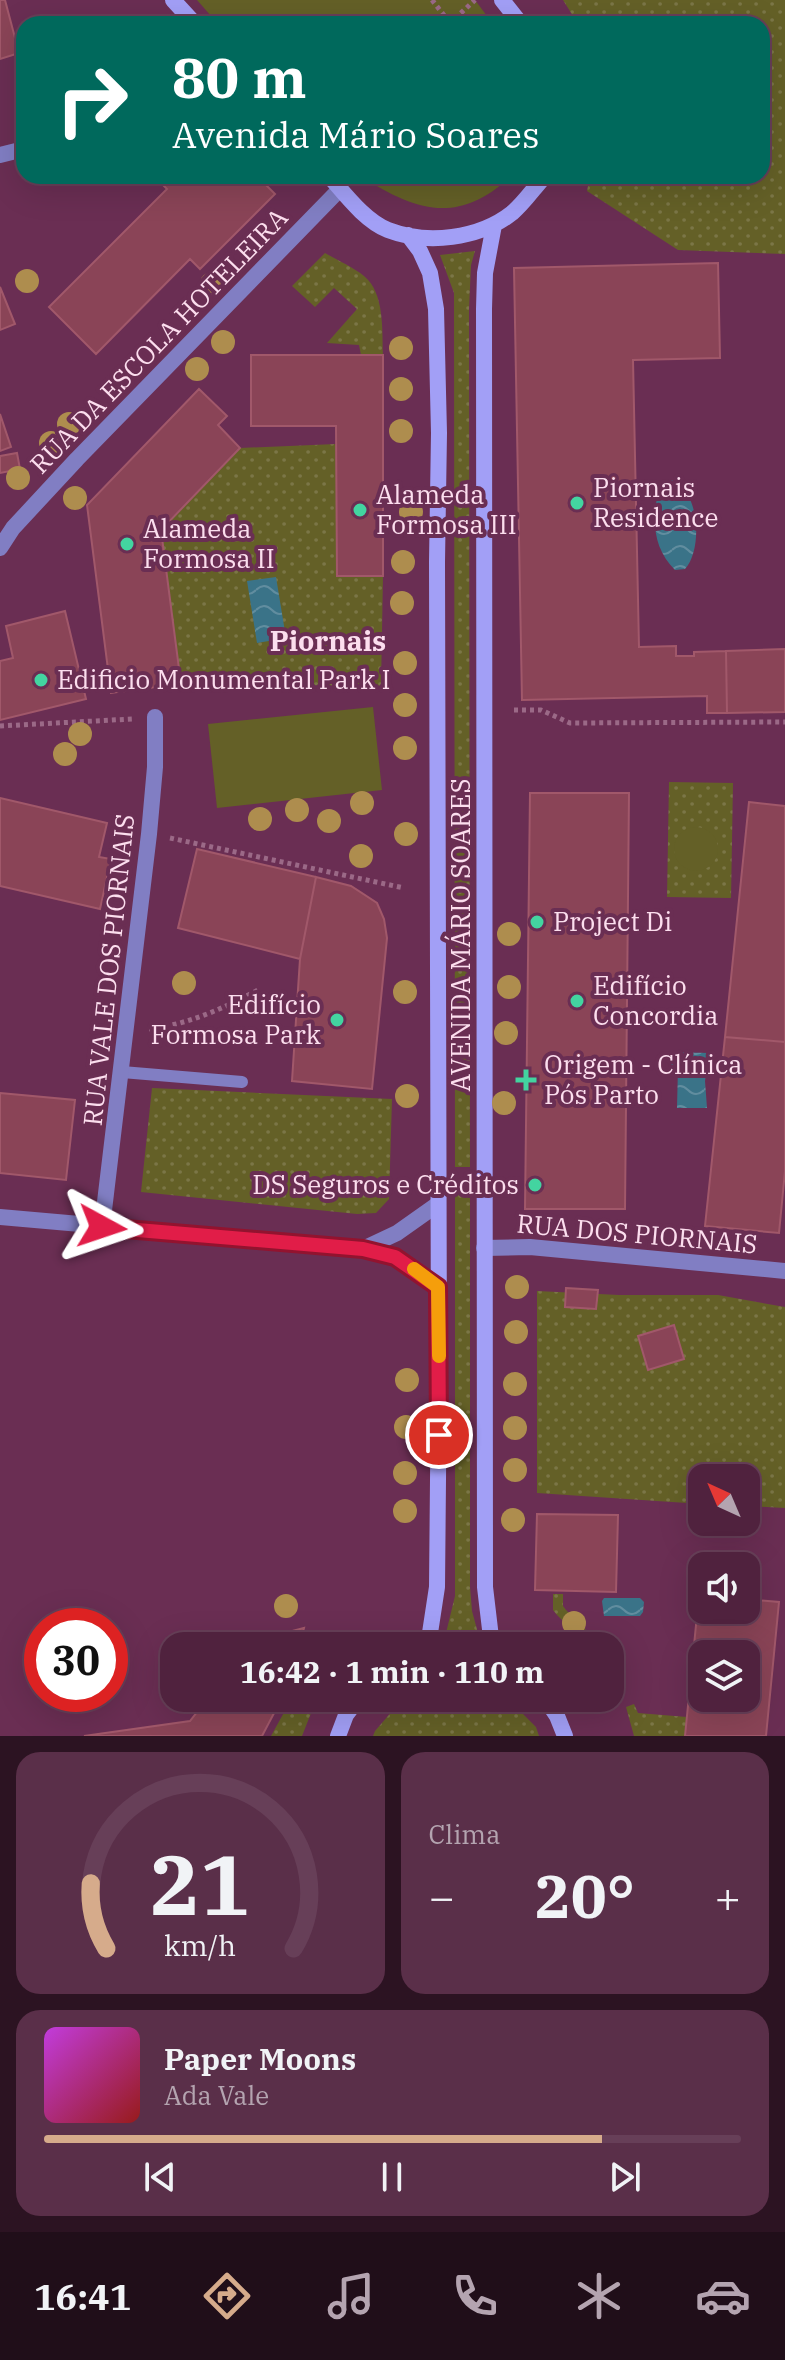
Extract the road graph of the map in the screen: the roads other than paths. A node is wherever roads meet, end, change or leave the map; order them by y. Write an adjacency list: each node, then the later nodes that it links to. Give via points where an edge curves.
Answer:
1 (173, 0): 3 (main road)
2 (502, 0): 4 (main road)
3 (188, 16)
4 (515, 16)
5 (336, 184): 7 (main road)
6 (538, 184): 8 (main road, via 514,212)
7 (340, 189): 9 (main road, via 373,221); 10 (street, RUA DA ESCOLA HOTELEIRA)
8 (494, 225): 9 (main road, via 451,238); 18 (main road, AVENIDA MÁRIO SOARES, via 484,309)
9 (408, 235): 15 (main road, AVENIDA MÁRIO SOARES, via 430,273 436,309)
10 (6, 532): 11 (street, RUA DA ESCOLA HOTELEIRA)
11 (0, 548)
12 (155, 717): 13 (street, RUA VALE DOS PIORNAIS, via 149,834)
13 (122, 1072): 14 (lane); 17 (street, RUA VALE DOS PIORNAIS)
14 (242, 1082)
15 (438, 1204): 19 (street); 21 (main road, AVENIDA MÁRIO SOARES)
16 (0, 1217): 17 (street)
17 (102, 1227): 19 (street)
18 (484, 1248): 20 (street, RUA DOS PIORNAIS, via 530,1247); 23 (main road, AVENIDA MÁRIO SOARES, via 485,1587)
19 (363, 1249): 21 (street, via 395,1257)
20 (785, 1271)
21 (438, 1287): 22 (main road, AVENIDA MÁRIO SOARES, via 437,1587)
22 (430, 1632)
23 (490, 1632)
24 (348, 1712): 26 (main road)
25 (554, 1712): 27 (main road)
26 (338, 1736)
27 (565, 1736)

